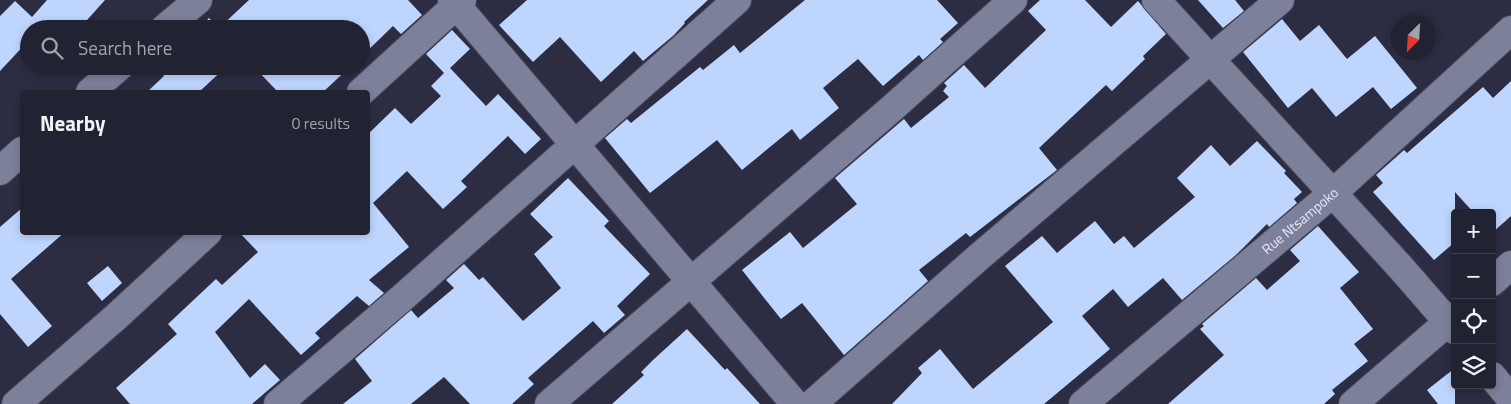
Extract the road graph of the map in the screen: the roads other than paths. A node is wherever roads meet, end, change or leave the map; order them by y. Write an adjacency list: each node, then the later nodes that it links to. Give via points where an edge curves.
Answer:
1 (198, 0): 7 (street)
2 (737, 0): 13 (street)
3 (1013, 0): 20 (street, via 890,110)
4 (1156, 0): 9 (street)
5 (1280, 0): 9 (street)
6 (457, 2): 12 (street); 13 (street)
7 (175, 20)
8 (1511, 30): 16 (street, Rue Ntsampoko)
9 (1210, 60): 16 (street); 29 (street)
10 (110, 75): 11 (street)
11 (92, 90)
12 (363, 90)
13 (574, 143): 20 (street); 26 (street, via 402,298)
14 (20, 153): 15 (street)
15 (0, 171)
16 (1333, 193): 21 (street); 30 (street, Rue Ntsampoko)
17 (205, 235): 25 (street, via 116,318)
18 (1511, 265): 19 (street)
19 (1496, 278)
20 (690, 280): 27 (street); 28 (street)
21 (1451, 321)
22 (1451, 325): 31 (street)
23 (1496, 381): 24 (street)
24 (1511, 399)
25 (16, 404)
26 (278, 404)
27 (550, 404)
28 (795, 404)
29 (812, 404)
30 (1083, 404)
31 (1353, 404)

